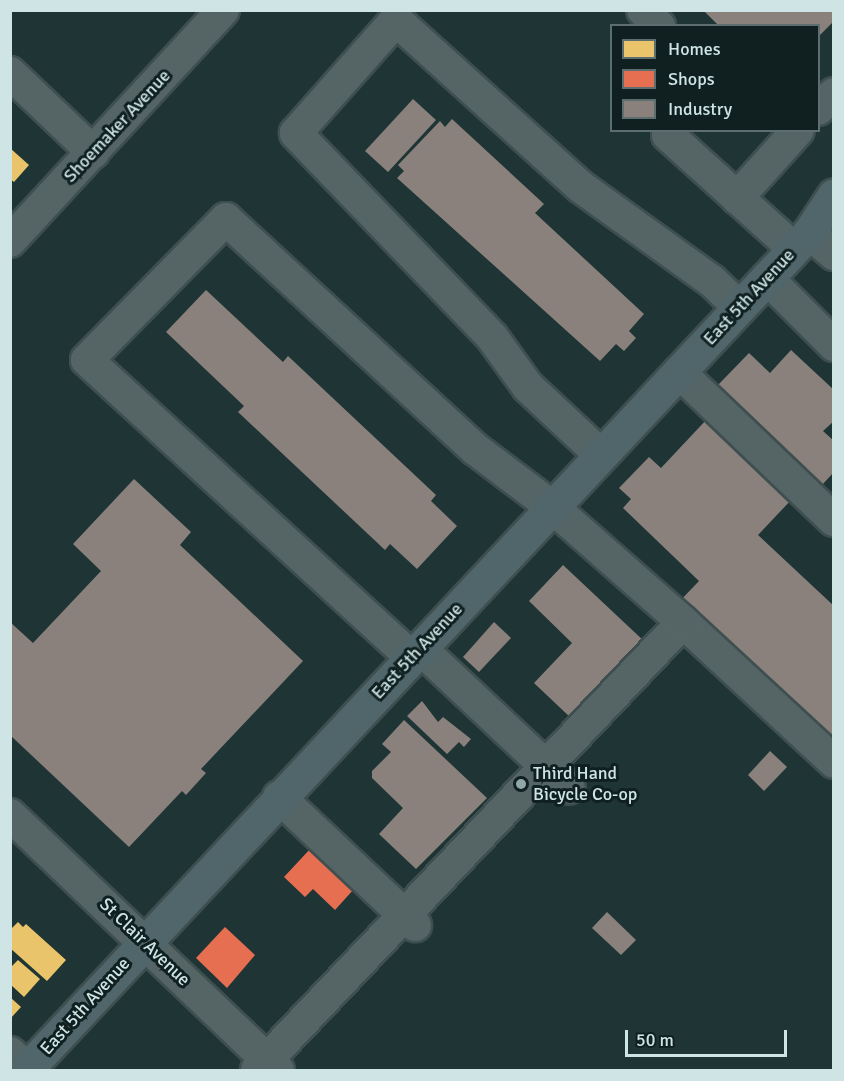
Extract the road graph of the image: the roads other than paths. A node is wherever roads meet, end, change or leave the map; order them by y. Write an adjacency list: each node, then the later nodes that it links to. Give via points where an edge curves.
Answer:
1 (223, 10): 9 (street, Shoemaker Avenue)
2 (643, 10): 3 (street)
3 (657, 24)
4 (10, 73): 9 (street)
5 (834, 94): 6 (street)
6 (820, 109)
7 (669, 132): 11 (street)
8 (796, 132): 11 (street)
9 (93, 152): 13 (street, Shoemaker Avenue)
10 (834, 195): 12 (main road, East 5th Avenue)
11 (737, 198): 12 (street)
12 (812, 234): 14 (street); 15 (main road, East 5th Avenue)
13 (10, 241)
14 (834, 254)
15 (767, 278): 16 (main road, East 5th Avenue); 17 (street)
16 (740, 308): 18 (main road, East 5th Avenue); 19 (street, via 712,281 581,187 396,20 296,133 492,337 528,387)
17 (834, 345)
18 (679, 372): 19 (main road, East 5th Avenue); 21 (street)
19 (601, 455): 20 (main road, East 5th Avenue)
20 (552, 507): 22 (street); 23 (main road, East 5th Avenue); 23 (street, via 475,449 226,219 87,360)
21 (834, 520)
22 (683, 622): 24 (street); 25 (street)
23 (415, 652): 25 (street); 27 (main road, East 5th Avenue)
24 (834, 762)
25 (546, 767): 26 (street); 29 (street)
26 (569, 788)
27 (279, 797): 29 (street); 30 (main road, East 5th Avenue)
28 (14, 826): 30 (street, St Clair Avenue)
29 (409, 920): 32 (street)
30 (144, 941): 31 (main road, East 5th Avenue); 32 (street, St Clair Avenue)
31 (21, 1064)
32 (267, 1067)

